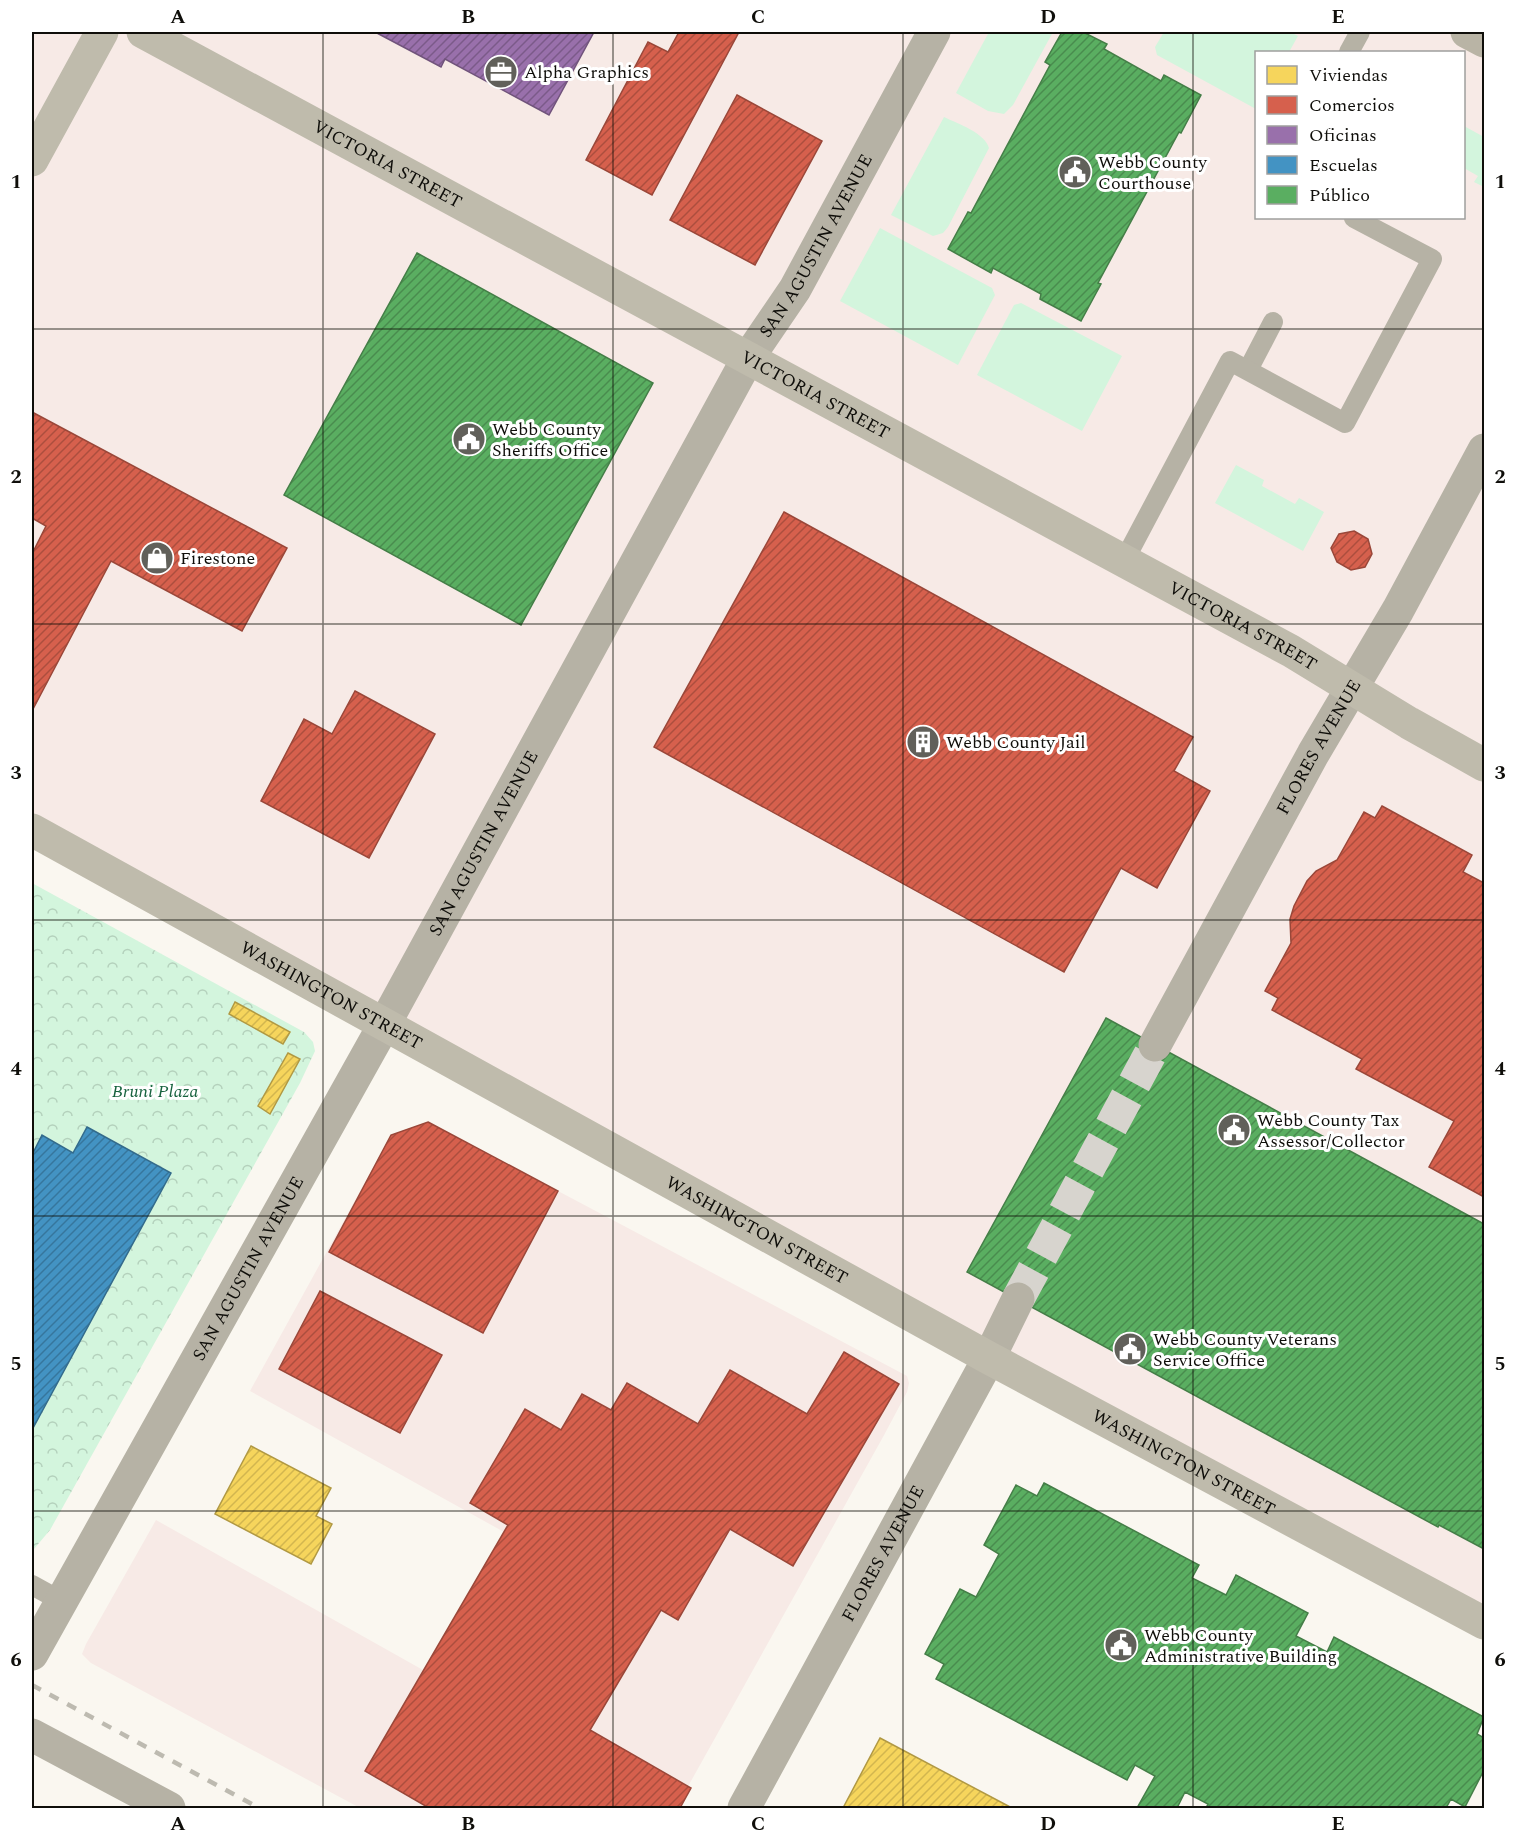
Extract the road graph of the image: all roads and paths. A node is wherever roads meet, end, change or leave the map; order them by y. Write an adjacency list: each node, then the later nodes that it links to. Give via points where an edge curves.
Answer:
1 (102, 32): 8 (main road)
2 (143, 32): 11 (main road, VICTORIA STREET)
3 (934, 32): 11 (street, SAN AGUSTIN AVENUE, via 795,289)
4 (1360, 32): 7 (lane)
5 (1467, 32): 6 (main road)
6 (1485, 41)
7 (1350, 51)
8 (32, 160)
9 (1356, 219): 12 (lane, via 1432,259 1345,423)
10 (1273, 322): 12 (lane)
11 (748, 358): 14 (main road, VICTORIA STREET); 18 (street, SAN AGUSTIN AVENUE)
12 (1248, 370): 14 (lane, via 1230,361)
13 (1485, 450): 15 (street, FLORES AVENUE, via 1398,610)
14 (1124, 561): 15 (main road, VICTORIA STREET)
15 (1351, 687): 16 (main road, VICTORIA STREET); 19 (street, FLORES AVENUE)
16 (1485, 765)
17 (32, 830): 18 (main road, WASHINGTON STREET)
18 (384, 1025): 21 (main road, WASHINGTON STREET); 23 (street, SAN AGUSTIN AVENUE)
19 (1155, 1045)
20 (1018, 1299): 21 (street, FLORES AVENUE)
21 (989, 1358): 24 (main road, WASHINGTON STREET); 28 (street, FLORES AVENUE)
22 (32, 1585): 23 (lane)
23 (61, 1601): 25 (street, SAN AGUSTIN AVENUE)
24 (1485, 1623)
25 (32, 1654)
26 (32, 1735): 27 (street)
27 (169, 1809)
28 (744, 1809)

